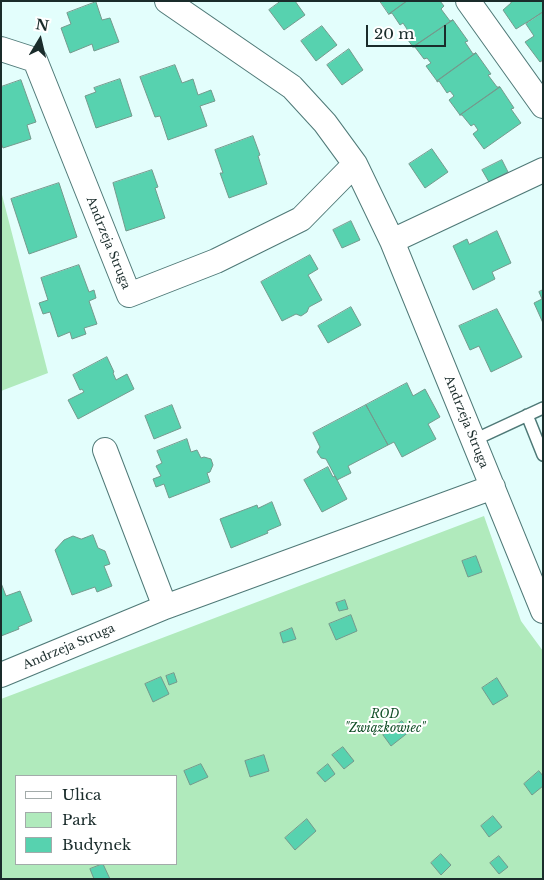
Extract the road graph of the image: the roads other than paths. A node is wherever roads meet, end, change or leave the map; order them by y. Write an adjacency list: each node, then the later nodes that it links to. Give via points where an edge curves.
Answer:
1 (468, 1): 4 (street)
2 (183, 5): 5 (street, Andrzeja Struga, via 292,87 326,123)
3 (1, 49): 5 (street, Andrzeja Struga, via 35,60 129,295 216,261 301,219)
4 (543, 106)
5 (356, 164): 7 (street, Andrzeja Struga)
6 (543, 170): 7 (street)
7 (392, 241): 10 (street, Andrzeja Struga)
8 (543, 408): 9 (lane)
9 (527, 415): 10 (lane); 12 (lane)
10 (474, 440): 13 (street, Andrzeja Struga)
11 (105, 450): 14 (street)
12 (543, 455)
13 (493, 488): 14 (street, Andrzeja Struga); 15 (street, Andrzeja Struga)
14 (165, 607): 16 (street, Andrzeja Struga)
15 (543, 611)
16 (1, 675)

